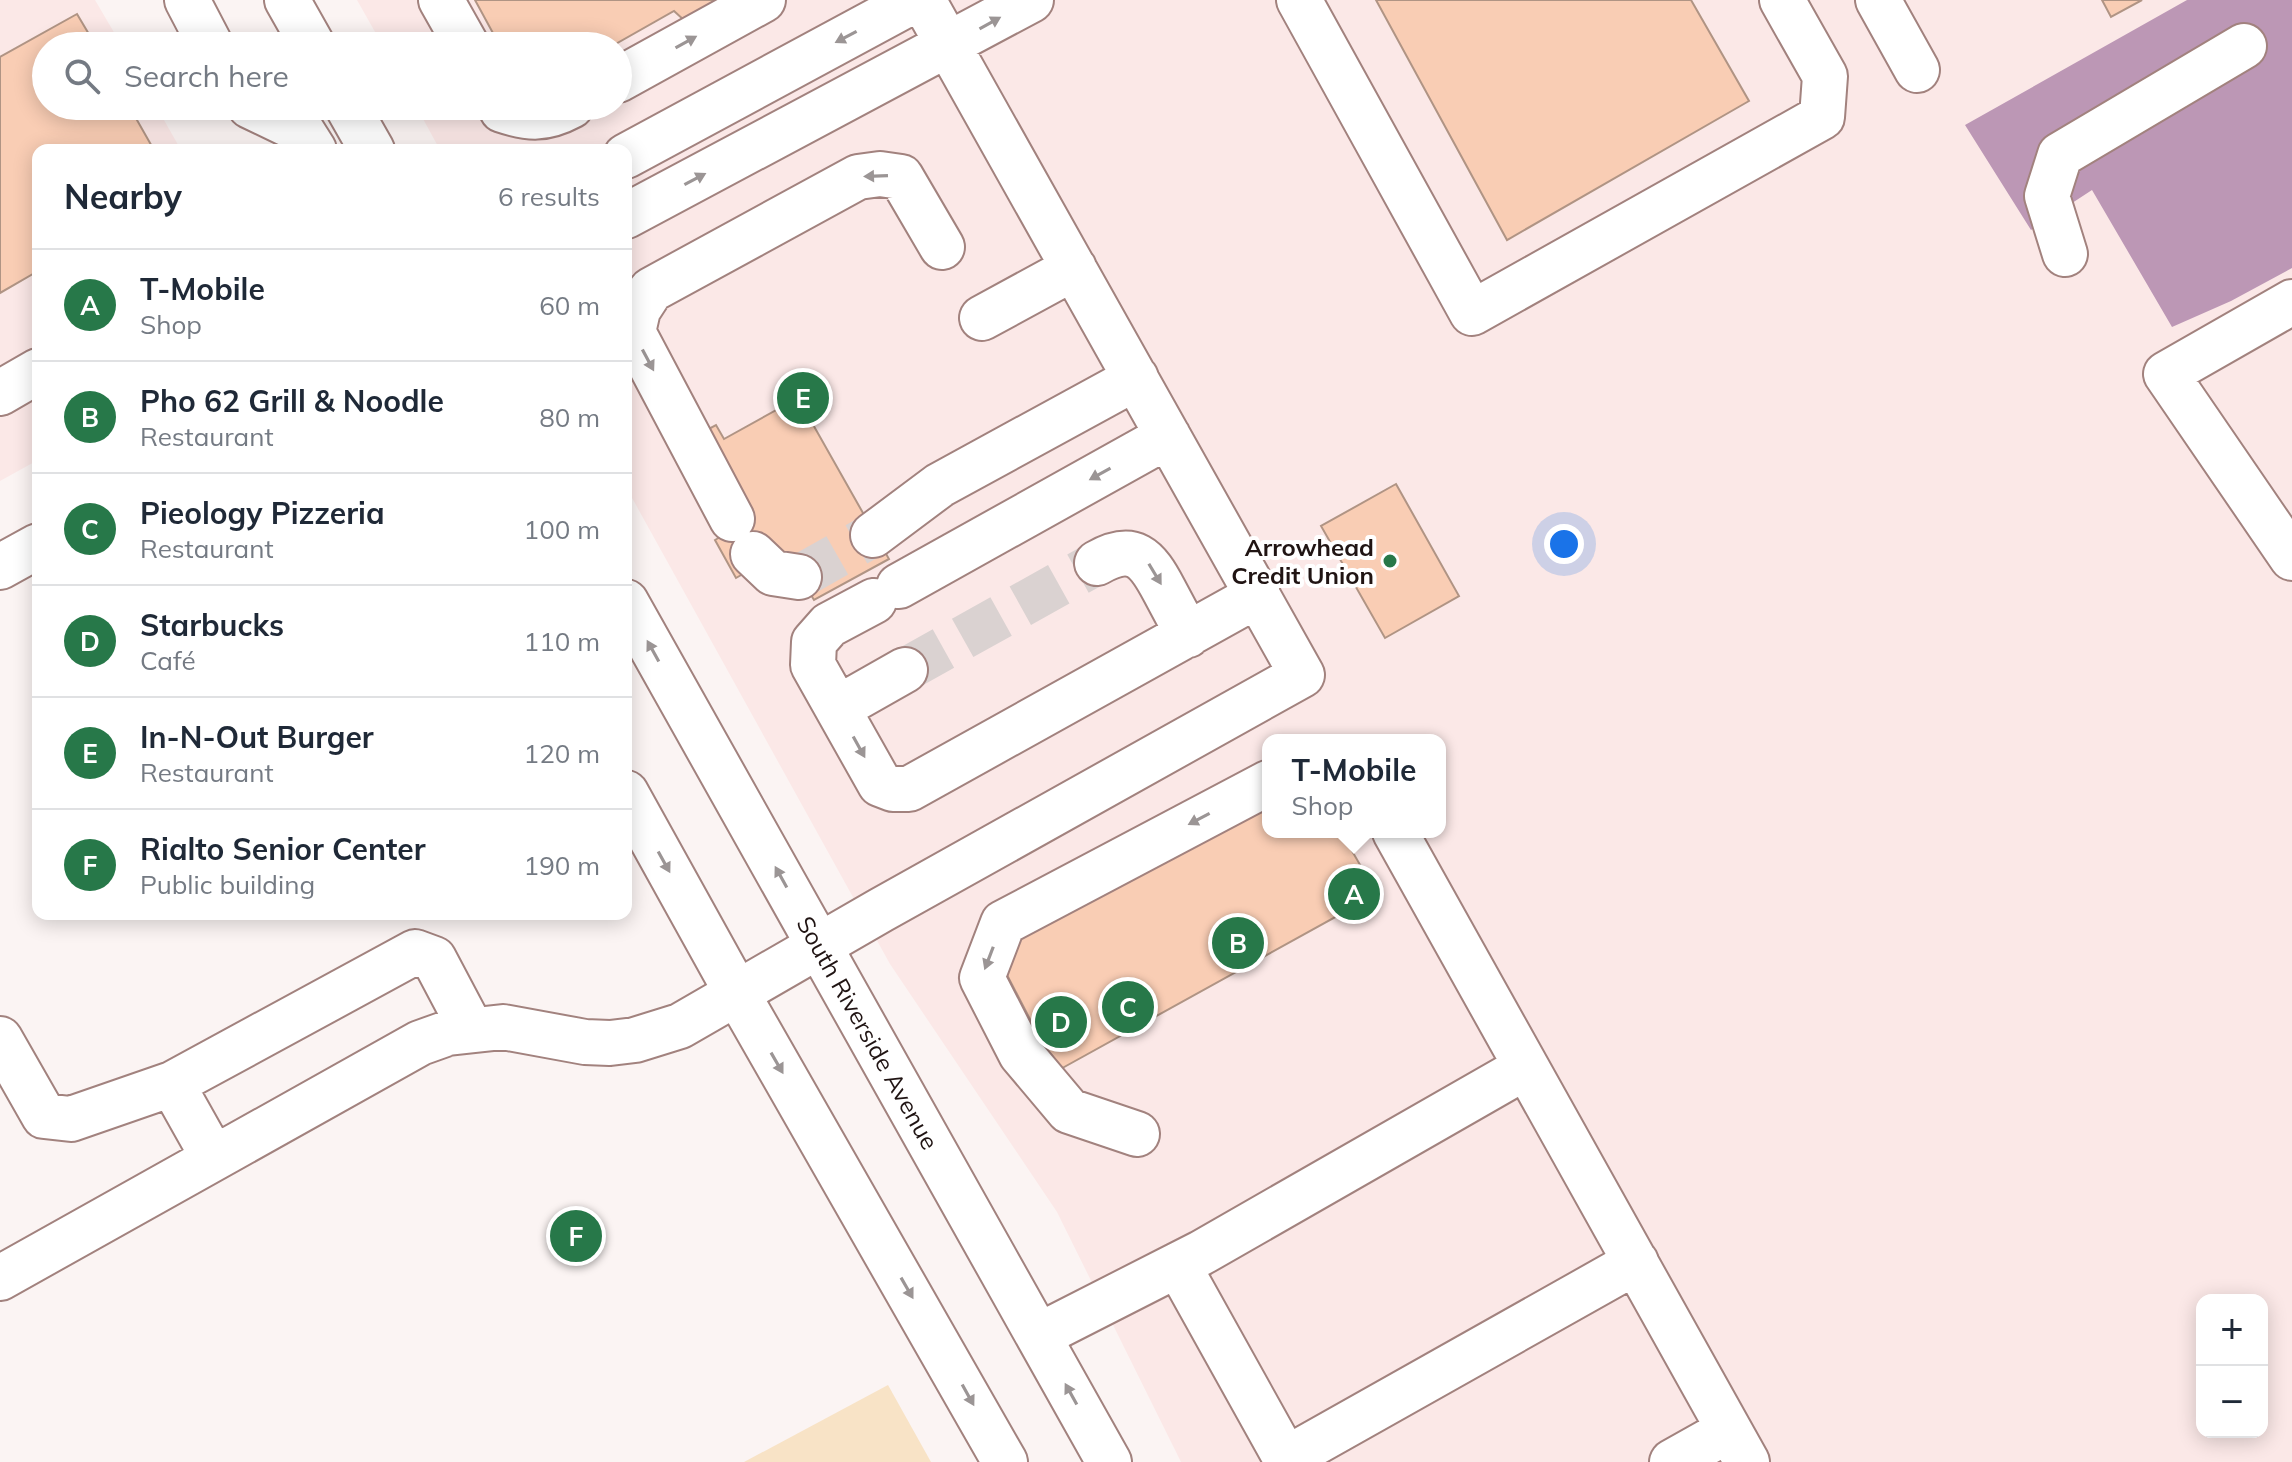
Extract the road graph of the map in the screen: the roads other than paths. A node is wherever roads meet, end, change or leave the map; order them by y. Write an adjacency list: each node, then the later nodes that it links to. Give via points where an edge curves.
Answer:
1 (187, 0): 11 (main road)
2 (287, 0): 12 (main road)
3 (441, 0): 13 (main road)
4 (763, 0): 17 (main road, one-way to 4)
5 (915, 0): 24 (main road, one-way to 24)
6 (923, 0): 14 (main road)
7 (1031, 0): 14 (main road, one-way to 7)
8 (1299, 0): 9 (main road, via 1472,313 1822,117 1825,76)
9 (1782, 0)
10 (1878, 0): 16 (main road)
11 (204, 32)
12 (305, 32)
13 (459, 32)
14 (948, 45): 25 (main road, one-way to 14); 28 (main road)
15 (2244, 46): 27 (main road, via 2060,155 2047,196)
16 (1917, 70)
17 (632, 72)
18 (254, 120): 21 (main road)
19 (278, 120): 22 (main road, via 302,131)
20 (355, 120): 23 (main road)
21 (265, 144)
22 (310, 144)
23 (369, 144)
24 (632, 153)
25 (632, 213)
26 (942, 247): 40 (main road, one-way to 40, via 901,177 858,177 651,290 638,310 633,332 742,536 773,573)
27 (2065, 254)
28 (1074, 268): 30 (main road); 32 (main road)
29 (2292, 302): 37 (main road, via 2166,374)
30 (982, 318)
31 (32, 374): 33 (main road)
32 (1136, 378): 34 (main road); 35 (main road, via 940,485)
33 (0, 393)
34 (1168, 436): 41 (main road); 45 (main road, one-way to 45, via 829,625 814,642 813,665)
35 (873, 535)
36 (32, 549): 39 (main road)
37 (2292, 558)
38 (1097, 563): 43 (main road, one-way to 43, via 1113,554 1136,554 1150,564)
39 (0, 567)
40 (799, 577)
41 (1258, 595): 43 (main road); 49 (main road, via 1302,675)
42 (632, 613): 49 (main road, South Riverside Avenue, one-way to 42)
43 (1188, 635): 45 (main road, one-way to 43, via 880,784 909,789)
44 (905, 670): 45 (main road)
45 (838, 708)
46 (1262, 786): 55 (main road, one-way to 55, via 1003,923 982,978 1021,1054 1069,1111)
47 (632, 804): 50 (main road, one-way to 50)
48 (1398, 838): 53 (main road)
49 (819, 945): 50 (main road); 60 (main road, South Riverside Avenue)
50 (738, 995): 51 (main road, via 680,1026 635,1040 585,1042 503,1027); 62 (main road, one-way to 62)
51 (471, 1029): 54 (main road, via 434,959 415,952); 56 (main road, via 420,1043)
52 (0, 1039): 54 (main road, via 44,1116 71,1119)
53 (1526, 1067): 57 (main road); 58 (main road)
54 (172, 1084): 56 (main road)
55 (1137, 1134)
56 (213, 1157): 59 (main road)
57 (1636, 1262): 58 (main road, via 1286,1459); 61 (main road)
58 (1178, 1265): 60 (main road)
59 (0, 1278)
60 (1040, 1335): 63 (main road, South Riverside Avenue, one-way to 60)
61 (1738, 1446): 64 (main road)
62 (1005, 1462)
63 (1109, 1462)
64 (1672, 1462)

